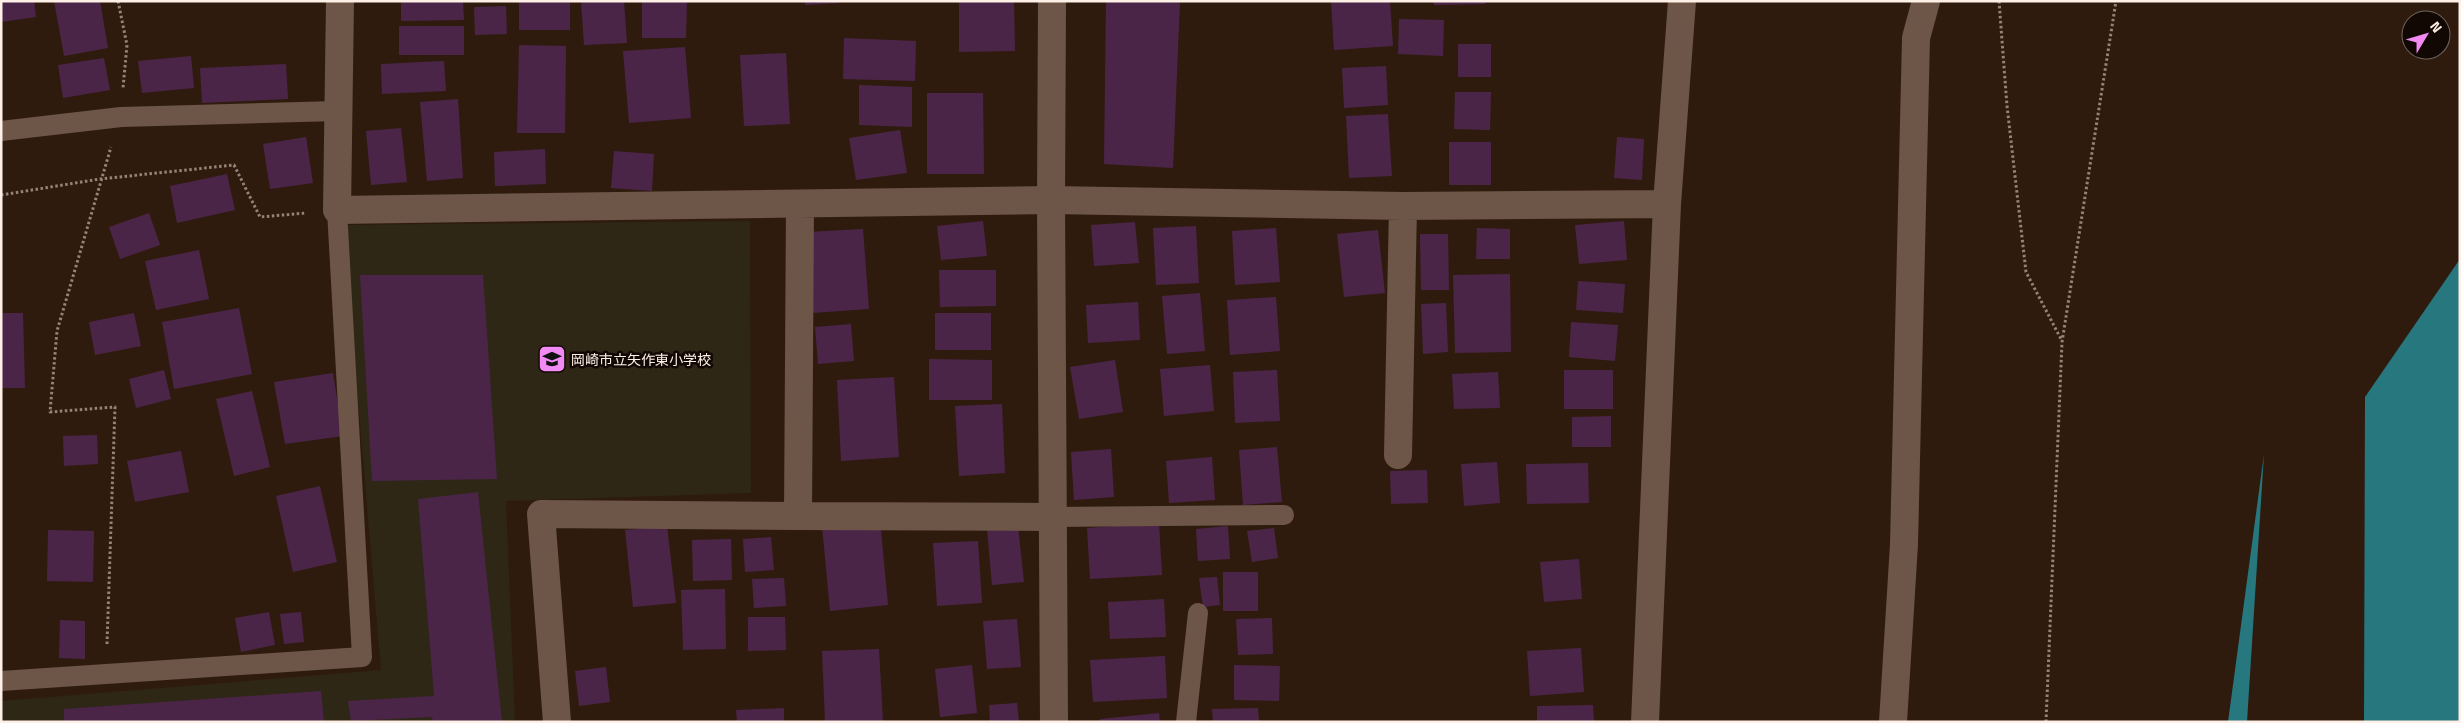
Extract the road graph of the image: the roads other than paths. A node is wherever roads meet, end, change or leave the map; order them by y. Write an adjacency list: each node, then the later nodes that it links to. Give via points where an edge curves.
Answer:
1 (340, 1): 5 (street)
2 (1052, 1): 7 (street)
3 (1682, 1): 9 (street)
4 (1926, 1): 22 (street, via 1916,38 1904,544)
5 (337, 111): 6 (lane, via 121,117); 11 (street)
6 (1, 131)
7 (1051, 200): 8 (street); 10 (street); 15 (street)
8 (800, 204): 11 (street); 14 (street)
9 (1667, 204): 10 (street); 21 (street)
10 (1403, 206): 12 (street)
11 (338, 210): 17 (lane, via 362,657)
12 (1398, 455)
13 (1284, 515): 15 (lane)
14 (798, 516): 15 (street); 18 (street, via 541,514)
15 (1053, 517): 19 (street)
16 (1198, 613): 20 (lane)
17 (1, 681)
18 (557, 722)
19 (1054, 722)
20 (1186, 722)
21 (1645, 722)
22 (1893, 722)

